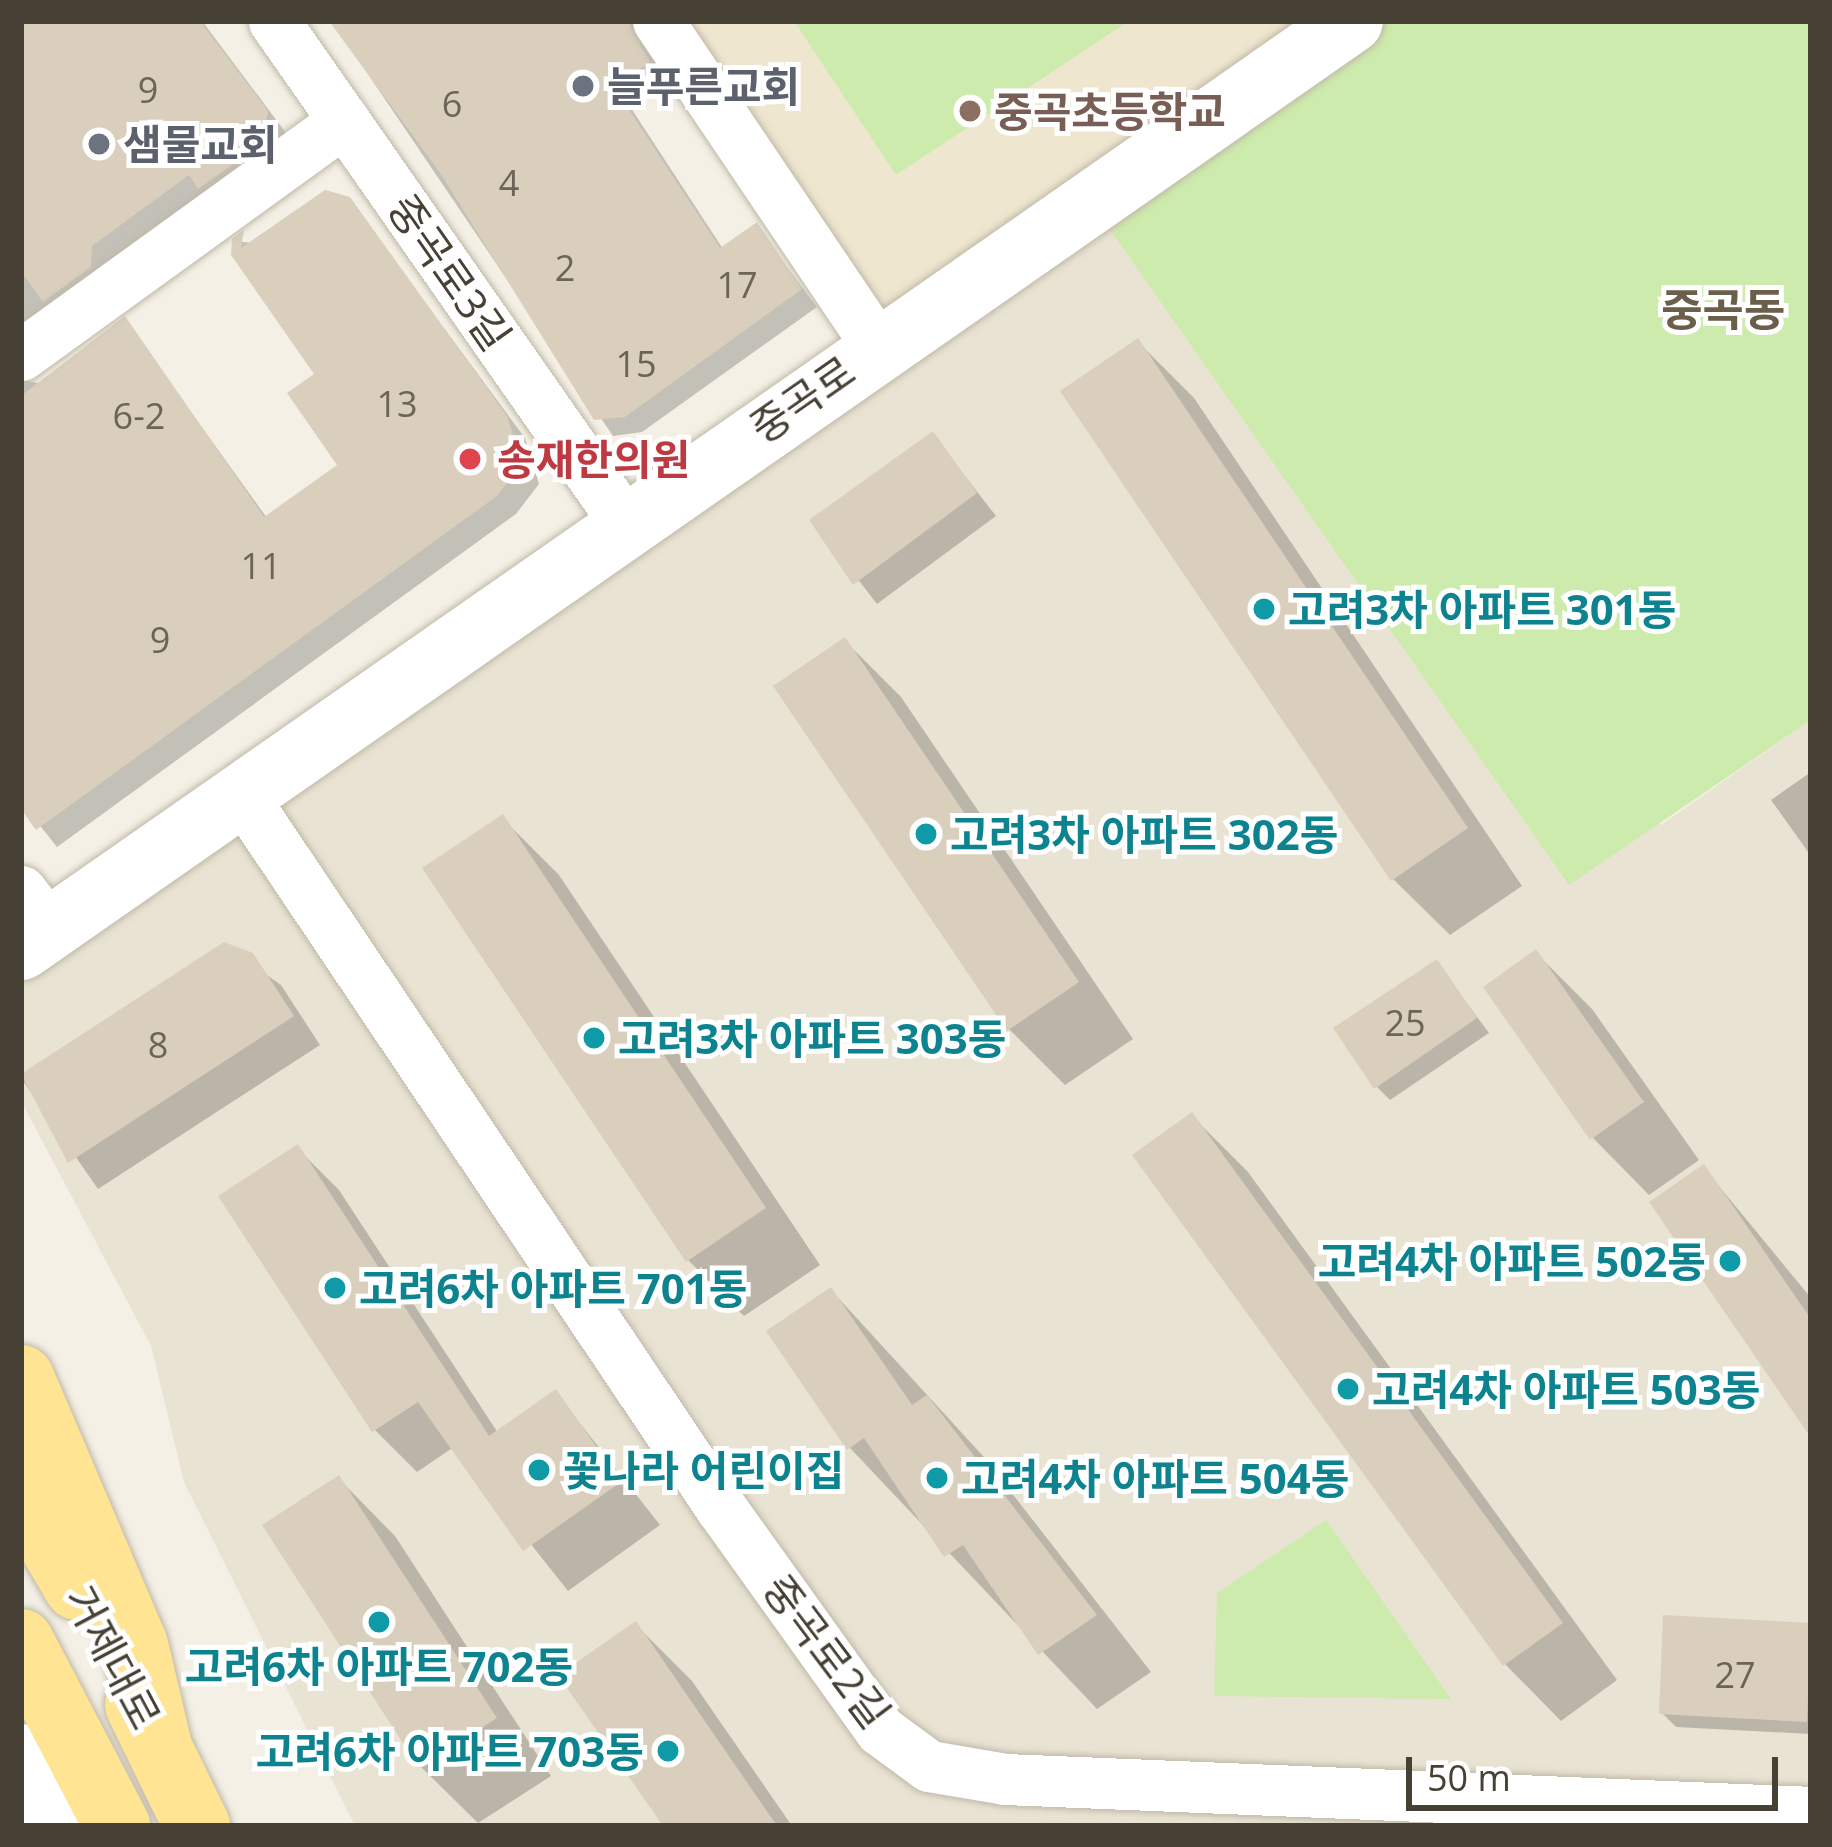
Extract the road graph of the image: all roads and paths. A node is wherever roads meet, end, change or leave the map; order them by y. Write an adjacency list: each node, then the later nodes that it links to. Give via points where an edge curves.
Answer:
1 (274, 21): 4 (street, 중곡로3길)
2 (658, 21): 5 (street)
3 (1351, 21): 5 (street, 중곡로)
4 (344, 121): 6 (street); 7 (street, 중곡로3길)
5 (877, 346): 7 (street, 중곡로)
6 (21, 355)
7 (625, 523): 8 (street, 중곡로)
8 (241, 794): 9 (street, 중곡로); 15 (street, 중곡로2길, via 722,1508 880,1730 929,1766 1005,1779)
9 (30, 923)
10 (21, 1378): 13 (main road, via 135,1645)
11 (21, 1492): 13 (main road, 거제대로)
12 (21, 1642): 17 (main road, 거제대로)
13 (158, 1742): 18 (main road, 거제대로)
14 (21, 1755): 16 (street)
15 (1811, 1812)
16 (56, 1826)
17 (117, 1826)
18 (197, 1826)

